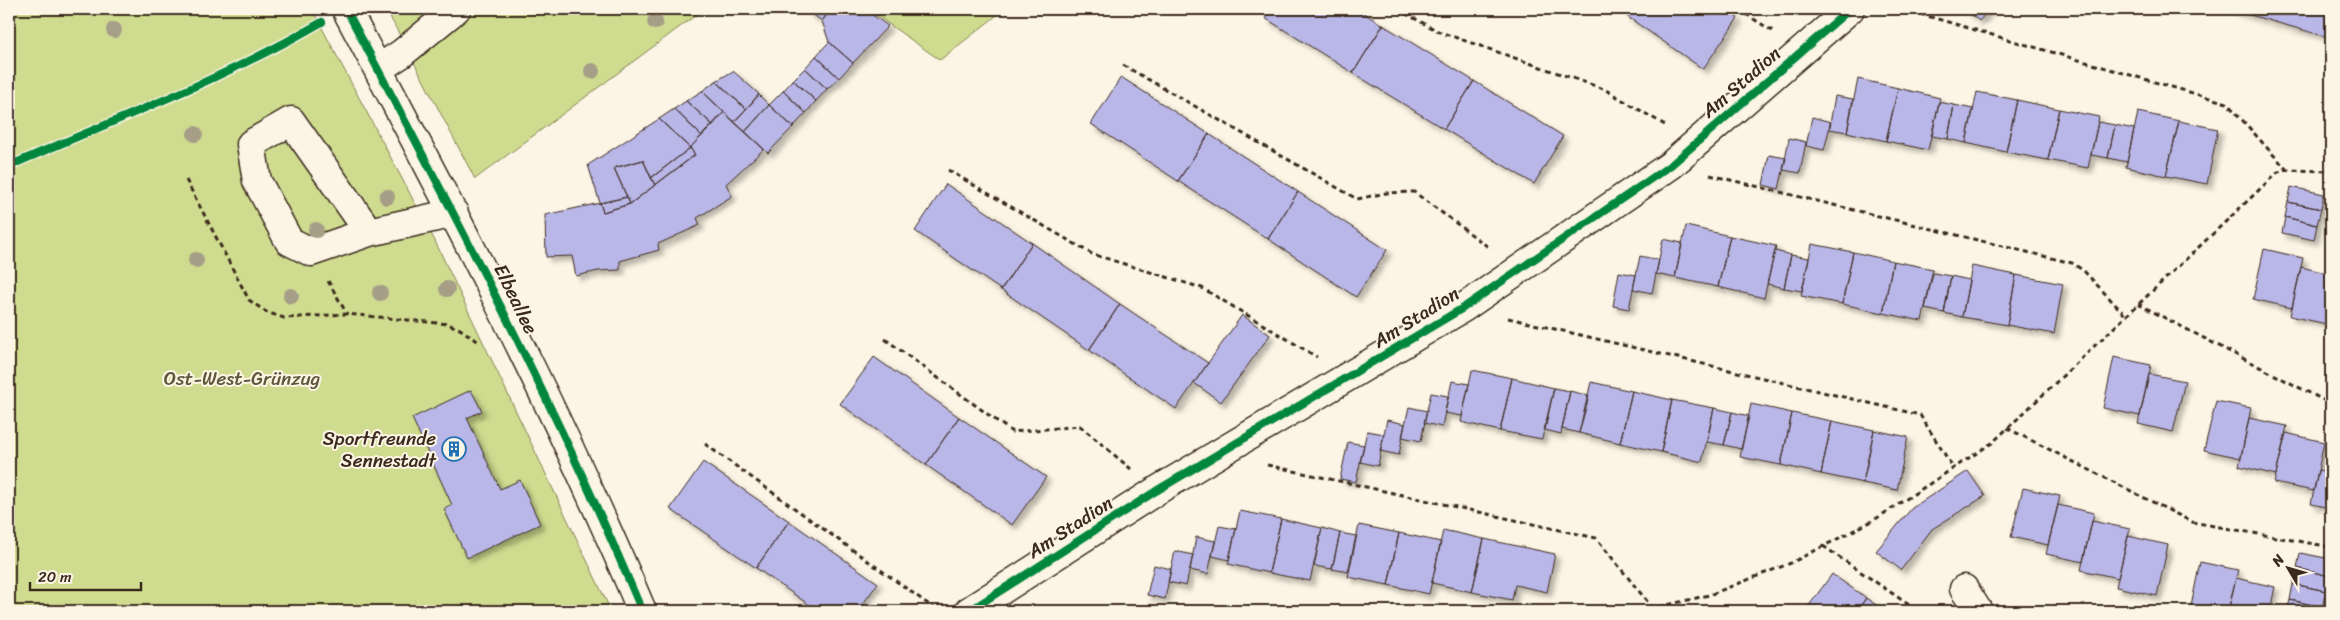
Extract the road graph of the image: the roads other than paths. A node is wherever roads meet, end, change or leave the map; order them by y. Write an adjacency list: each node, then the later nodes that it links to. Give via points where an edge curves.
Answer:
1 (346, 9): 4 (street, Elbeallee)
2 (456, 9): 4 (street)
3 (1850, 9): 8 (street, Am Stadion, via 1671,165 1463,308 1156,491)
4 (378, 69): 5 (street, Elbeallee)
5 (454, 213): 6 (street); 7 (street, Elbeallee, via 564,434)
6 (369, 232): 6 (street, via 292,121 251,144 257,181 289,241 311,252)
7 (642, 611)
8 (969, 611)

